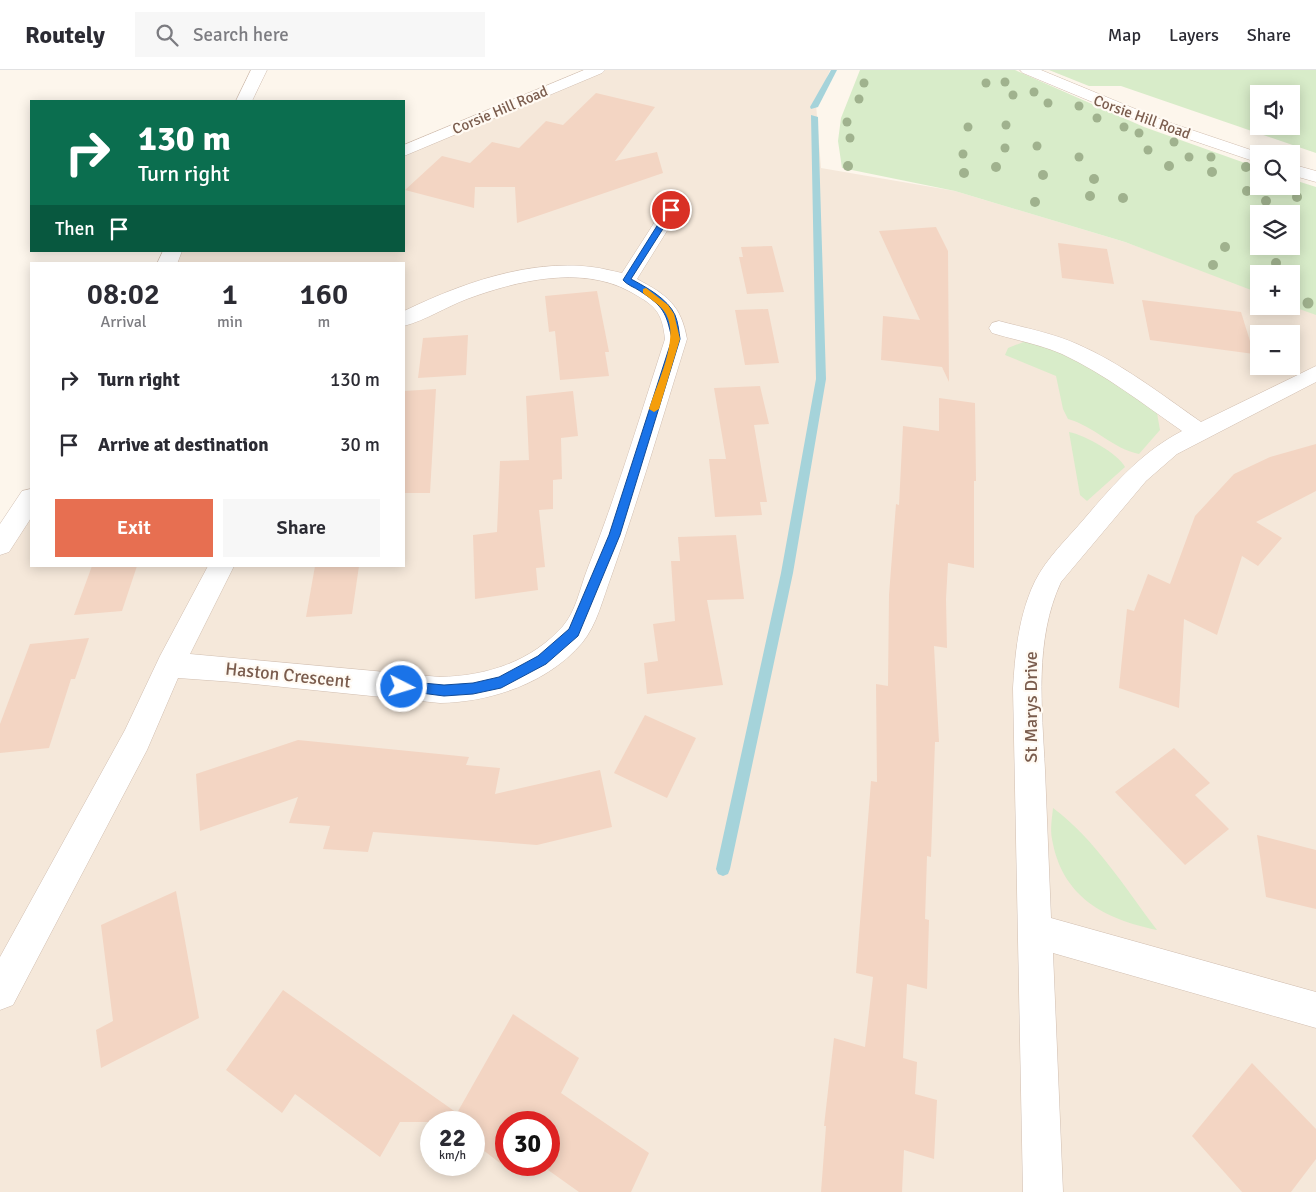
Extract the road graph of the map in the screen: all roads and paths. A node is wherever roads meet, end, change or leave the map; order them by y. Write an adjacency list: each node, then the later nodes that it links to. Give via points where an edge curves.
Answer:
1 (259, 70): 4 (street)
2 (597, 70): 5 (street, Corsie Hill Road)
3 (1028, 70): 6 (street, Corsie Hill Road, via 1156,123)
4 (244, 100)
5 (405, 151)
6 (1250, 155)
7 (1300, 172): 8 (street)
8 (1316, 177)
9 (671, 210): 10 (street)
10 (627, 280): 11 (street, Haston Crescent, via 582,272 524,275 465,292); 18 (street, Haston Crescent, via 665,307 671,316 676,339 614,535 591,593 574,633 542,660 501,682 444,690)
11 (405, 319)
12 (999, 328): 14 (street, via 1052,342 1091,361)
13 (1316, 373): 14 (street, St Marys Drive)
14 (1201, 433): 19 (street, St Marys Drive, via 1169,448 1137,475 1051,575 1044,589 1033,624 1027,688)
15 (30, 500): 16 (street)
16 (0, 545)
17 (220, 567): 18 (street)
18 (170, 665): 20 (street, via 136,740)
19 (1036, 931): 21 (street); 22 (street, St Marys Drive)
20 (0, 992)
21 (1316, 1010)
22 (1043, 1192)

